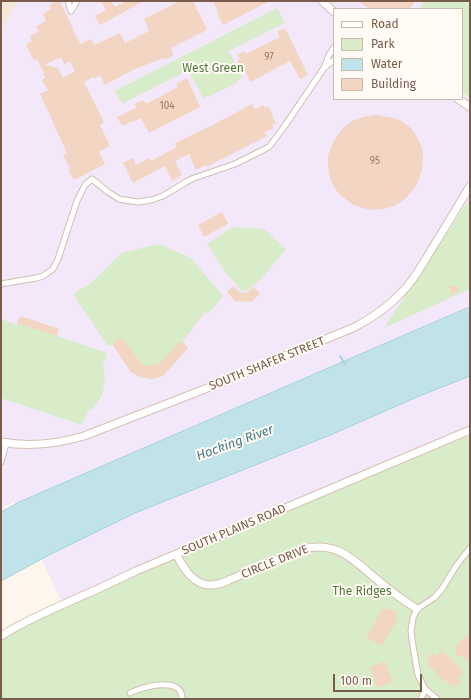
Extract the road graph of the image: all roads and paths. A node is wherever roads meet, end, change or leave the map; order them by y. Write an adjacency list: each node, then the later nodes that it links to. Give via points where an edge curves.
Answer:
1 (68, 1): 2 (street, via 71,11)
2 (77, 1)
3 (322, 1): 4 (street)
4 (333, 11)
5 (333, 49): 7 (street)
6 (333, 61): 7 (street)
7 (324, 68): 11 (street, via 270,147 235,164 194,178 163,196 138,202 120,199 92,179 82,190 53,269 43,276)
8 (460, 100): 9 (street)
9 (470, 107)
10 (470, 186): 13 (street, SOUTH SHAFER STREET, via 410,283 383,310 356,327 84,436 32,445)
11 (1, 284)
12 (470, 430): 16 (street, SOUTH PLAINS ROAD)
13 (4, 442): 14 (street)
14 (1, 462)
15 (470, 548): 17 (street, via 442,589 434,598)
16 (176, 554): 17 (street, CIRCLE DRIVE, via 192,577 208,585 221,584 302,549 325,547 353,558); 18 (street, SOUTH PLAINS ROAD, via 47,611)
17 (417, 609): 19 (street, via 412,625 412,640 418,675)
18 (1, 636)
19 (425, 689): 22 (street); 23 (street)
20 (130, 693): 21 (street, via 137,689 164,684 177,688)
21 (182, 699)
22 (421, 699)
23 (437, 699)

